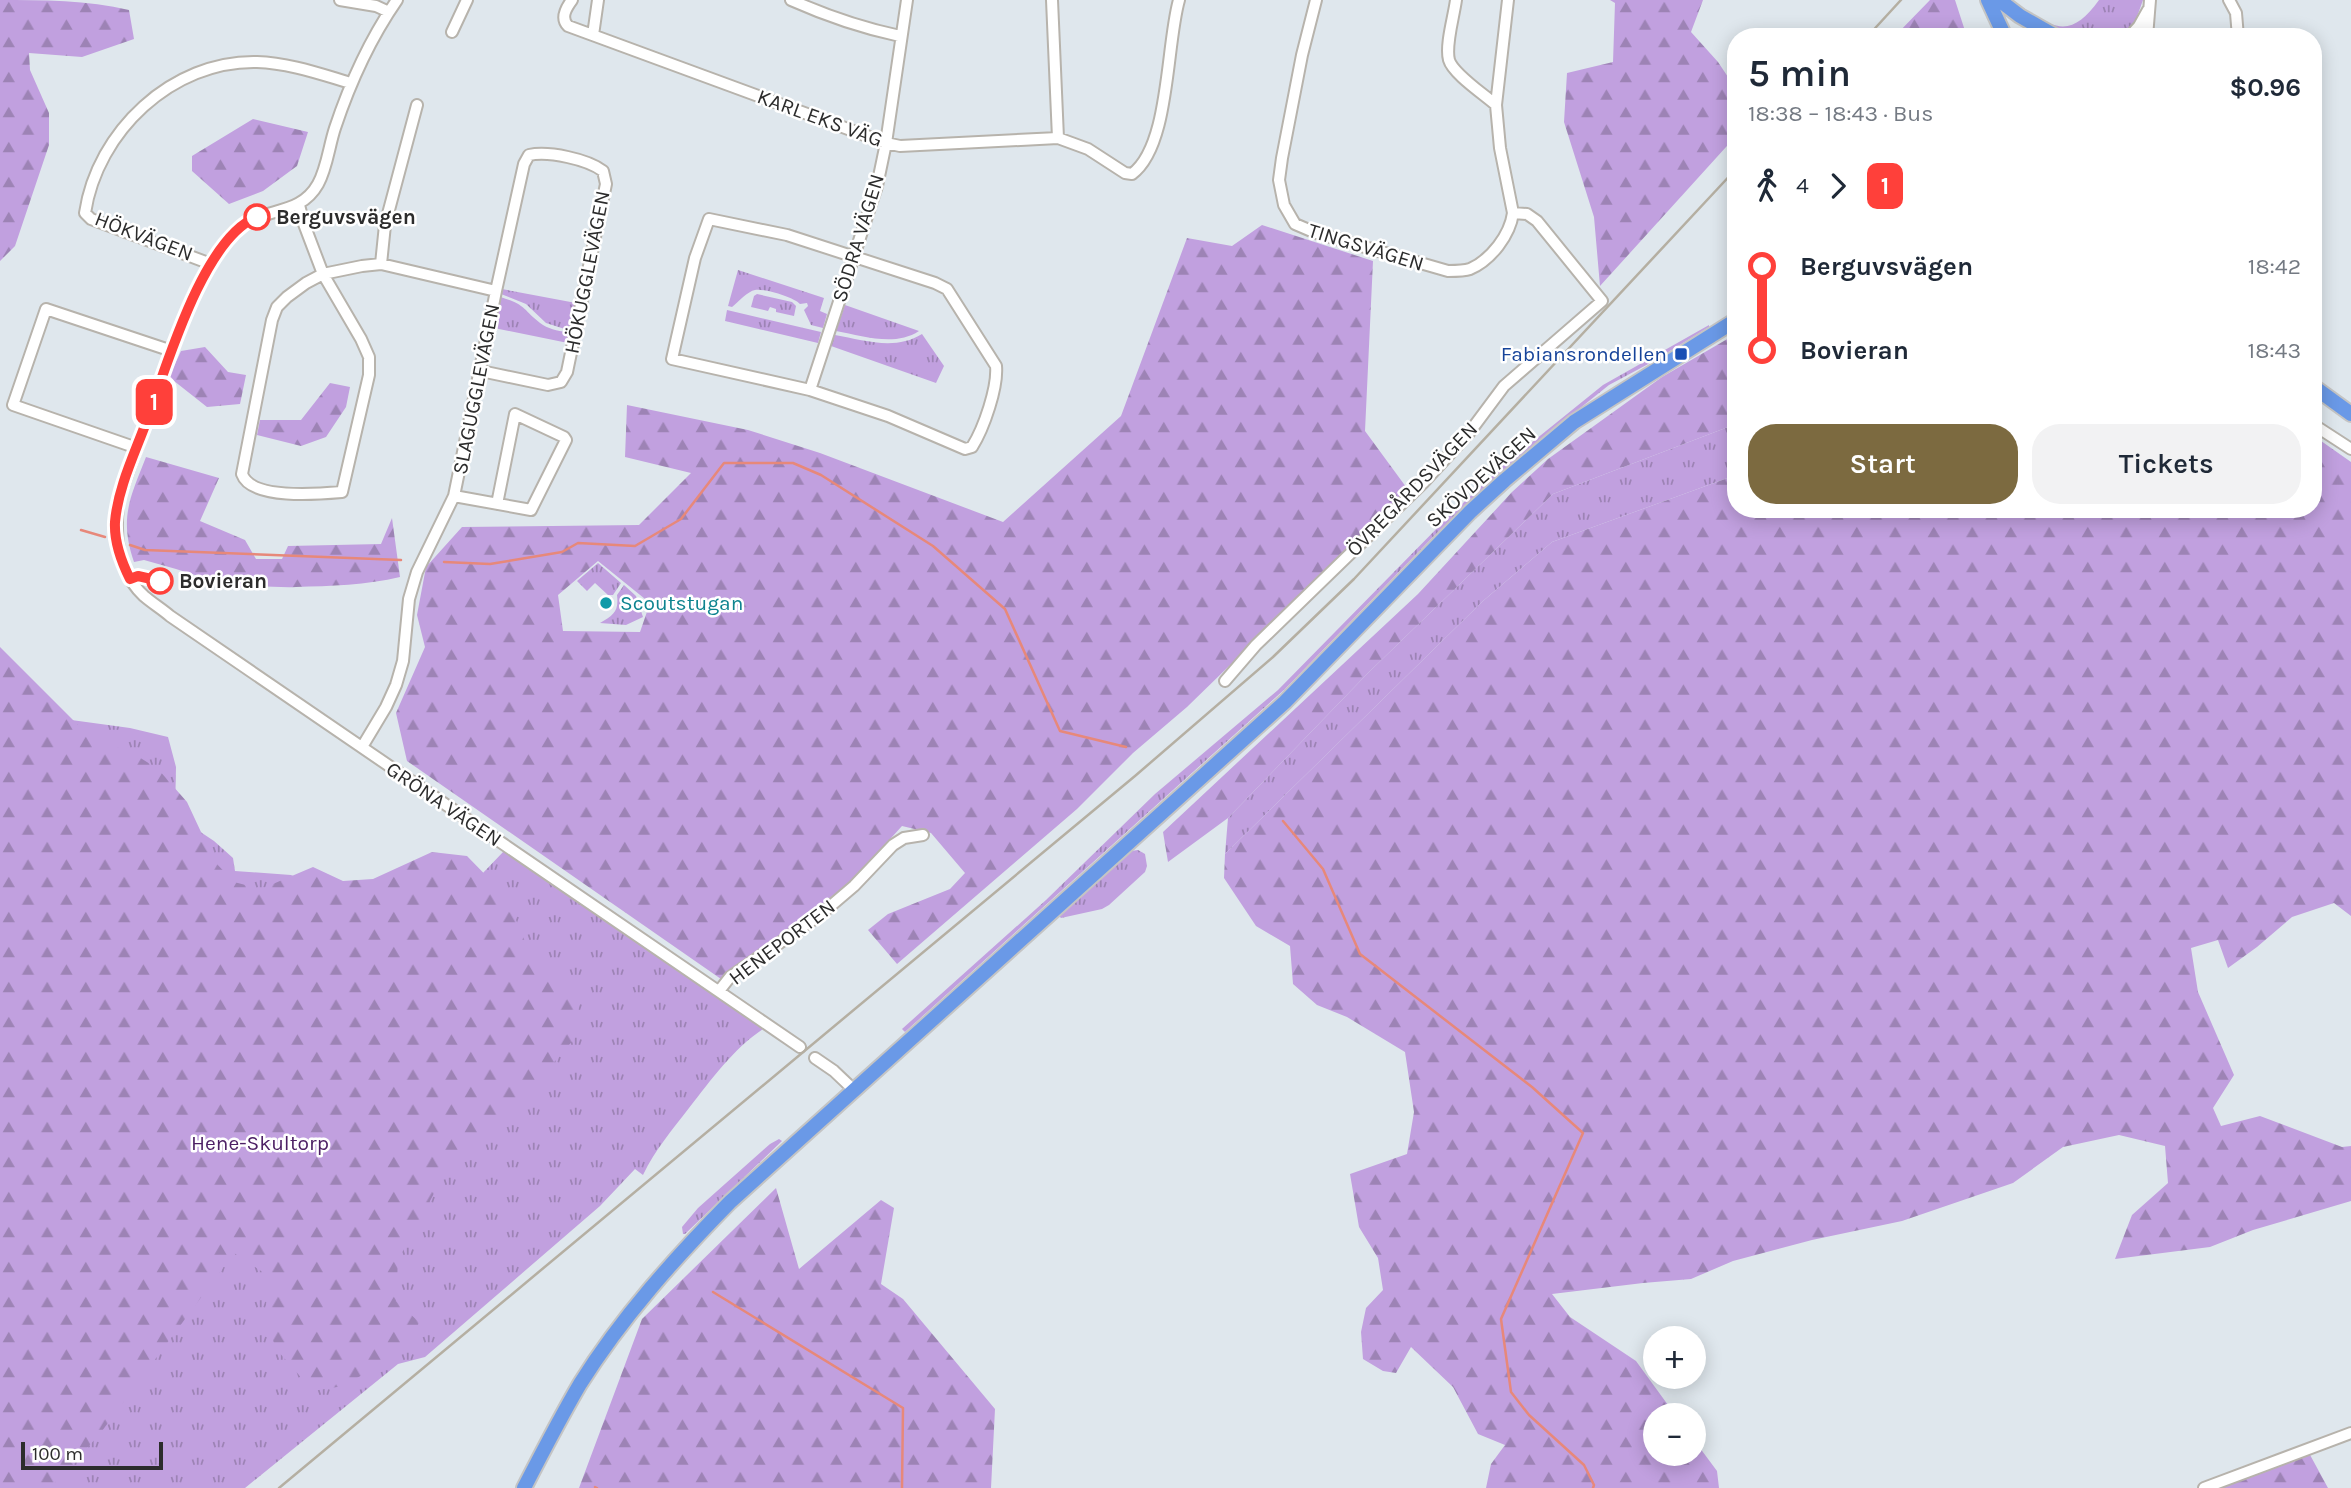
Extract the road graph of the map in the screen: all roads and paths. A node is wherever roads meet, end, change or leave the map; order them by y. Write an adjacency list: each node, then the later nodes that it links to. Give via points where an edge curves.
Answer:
1 (340, 0): 17 (street)
2 (397, 0): 17 (street)
3 (467, 0): 23 (street)
4 (572, 0): 24 (street, KARL EKS VÄG, via 564,22)
5 (598, 0): 24 (street)
6 (791, 0): 25 (street, via 861,27)
7 (907, 0): 25 (street, SÖDRA VÄGEN)
8 (1052, 0): 29 (street)
9 (1180, 0): 29 (street, via 1156,135 1139,169 1125,173 1088,149)
10 (1316, 0): 32 (street, TINGSVÄGEN, via 1279,180 1283,205 1295,224 1448,271 1470,269 1492,254)
11 (1456, 0): 27 (street, via 1449,60)
12 (1508, 0): 27 (street)
13 (1988, 0): 18 (main road)
14 (1999, 0): 19 (main road)
15 (2229, 0): 22 (street)
16 (2149, 5): 20 (street); 21 (street)
17 (389, 12): 26 (street)
18 (2001, 28)
19 (2041, 28)
20 (2137, 28)
21 (2148, 28)
22 (2237, 28)
23 (452, 32)
24 (593, 35): 30 (street, KARL EKS VÄG)
25 (900, 36): 30 (street, SÖDRA VÄGEN)
26 (351, 83): 31 (street, via 319,182); 34 (street, HÖKVÄGEN, via 276,64 225,66 167,88 124,126 107,151 85,213)
27 (1496, 105): 32 (street)
28 (417, 106): 35 (street, via 385,225)
29 (1058, 138): 30 (street, KARL EKS VÄG)
30 (886, 143): 33 (street, SÖDRA VÄGEN)
31 (299, 205): 34 (street, via 242,224); 36 (street)
32 (1513, 213): 49 (street, ÖVREGÅRDSVÄGEN, via 1537,221 1602,302 1504,386 1423,483 1256,645)
33 (853, 257): 41 (street, SÖDRA VÄGEN); 41 (street, via 776,232 709,219 695,258 672,359); 41 (street, via 947,289 996,366 997,380 976,441 965,449)
34 (211, 264): 39 (street)
35 (381, 264): 36 (street, SLAGUGGLEVÄGEN); 37 (street, SLAGUGGLEVÄGEN)
36 (323, 274): 36 (street, via 369,357 345,484 342,492 301,495 273,491 249,484 242,474 272,320 287,297)
37 (496, 291): 40 (street, SLAGUGGLEVÄGEN); 40 (street, HÖKUGGLEVÄGEN, via 529,155 593,163 603,171 606,184 567,372 561,382 548,385)
38 (1727, 326): 55 (main road, SKÖVDEVÄGEN, via 1574,422 1515,472 1470,512 1285,702)
39 (172, 351): 45 (street); 45 (street, via 46,309 13,405)
40 (481, 371): 47 (street, SLAGUGGLEVÄGEN)
41 (810, 390)
42 (2322, 393): 43 (main road)
43 (2351, 414)
44 (2322, 430): 46 (street)
45 (137, 448): 50 (street, GRÖNA VÄGEN, via 115,524 124,566 143,595)
46 (2351, 449)
47 (454, 496): 48 (street, SLAGUGGLEVÄGEN); 50 (street, SLAGUGGLEVÄGEN, via 417,572 396,684)
48 (497, 504): 48 (street, SLAGUGGLEVÄGEN, via 531,510 566,440 515,414)
49 (1225, 681)
50 (362, 747): 52 (street, GRÖNA VÄGEN)
51 (923, 835): 52 (street, HENEPORTEN, via 893,845 828,908 730,977)
52 (719, 991): 53 (street, HENEPORTEN)
53 (800, 1047)
54 (815, 1058): 55 (street)
55 (854, 1090): 57 (main road, SKÖVDEVÄGEN, via 730,1202 674,1260 581,1382)
56 (2351, 1433): 58 (street)
57 (524, 1488)
58 (2204, 1488)

